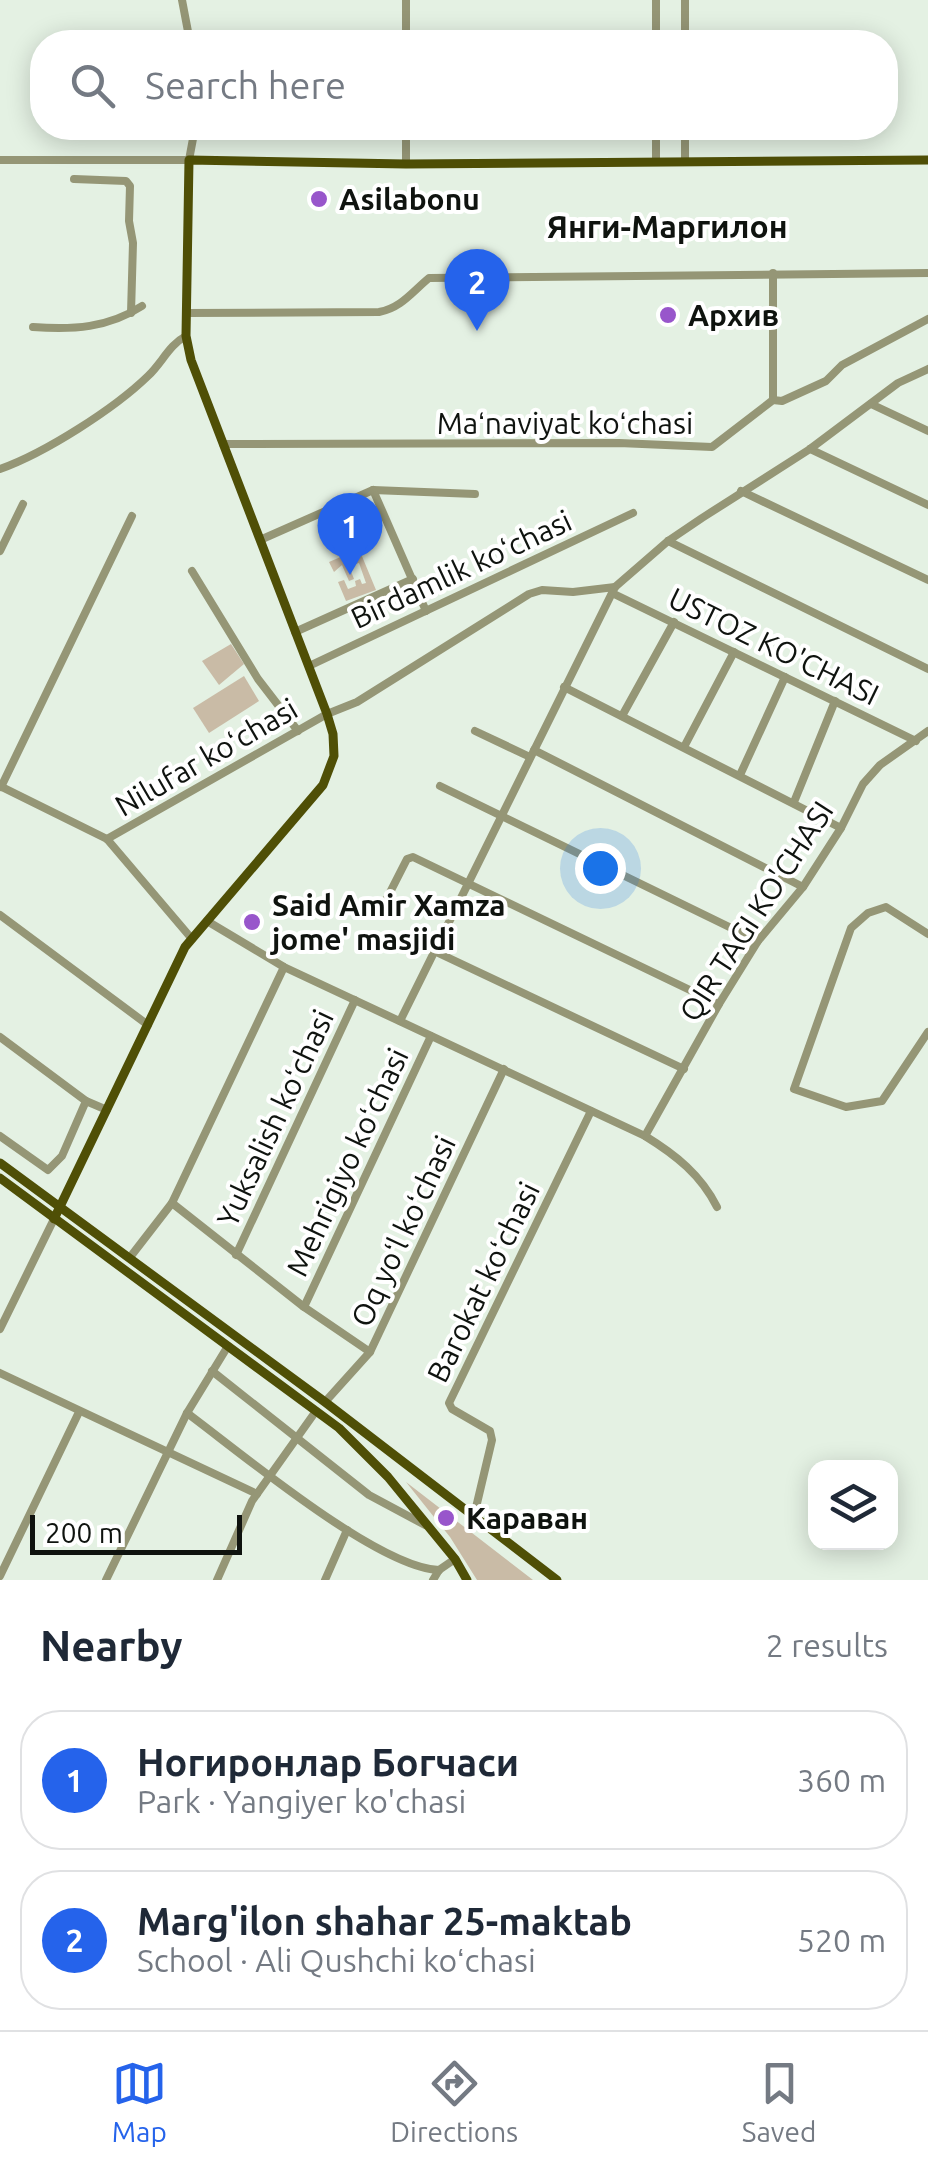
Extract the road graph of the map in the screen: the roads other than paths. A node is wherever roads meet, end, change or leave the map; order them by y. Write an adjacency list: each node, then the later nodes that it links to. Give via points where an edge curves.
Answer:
1 (182, 0): 5 (street)
2 (406, 0): 6 (street)
3 (656, 0): 7 (street)
4 (685, 0): 8 (street)
5 (188, 30)
6 (406, 30)
7 (656, 30)
8 (685, 30)
9 (193, 140): 14 (street)
10 (406, 140): 18 (street)
11 (656, 140): 16 (street)
12 (685, 140): 17 (street)
13 (0, 160): 14 (street)
14 (189, 160): 18 (main road); 24 (main road)
15 (928, 160): 17 (main road)
16 (656, 162): 17 (main road); 18 (main road)
17 (685, 162)
18 (406, 164)
19 (74, 179): 23 (street, via 130,186)
20 (773, 273): 21 (street); 24 (street, via 429,278 391,310); 29 (street)
21 (928, 273)
22 (142, 306): 23 (street)
23 (131, 313): 26 (street, via 74,330)
24 (186, 313): 27 (main road)
25 (928, 319): 29 (street, Maʻnaviyat koʻchasi, via 826,381)
26 (33, 327)
27 (186, 336): 32 (main road); 34 (street, via 122,398)
28 (928, 369): 30 (street)
29 (773, 400): 32 (street, Maʻnaviyat koʻchasi, via 712,446)
30 (872, 404): 31 (street); 33 (street)
31 (928, 431)
32 (223, 444): 42 (main road)
33 (810, 449): 36 (street); 39 (street)
34 (0, 468)
35 (373, 490): 37 (street); 42 (street); 46 (street)
36 (742, 492): 43 (street); 47 (street)
37 (474, 494)
38 (23, 504): 44 (street)
39 (928, 504)
40 (634, 513): 49 (street, Birdamlik koʻchasi)
41 (132, 516): 67 (street)
42 (260, 540): 51 (main road)
43 (668, 541): 48 (street); 54 (street)
44 (0, 551)
45 (192, 570): 60 (street)
46 (412, 579): 49 (street); 51 (street)
47 (928, 580)
48 (613, 590): 50 (street, USTOZ KO'CHASI); 56 (street); 58 (street, Nilufar koʻchasi, via 529,594)
49 (426, 611): 53 (street, Birdamlik koʻchasi)
50 (674, 622): 52 (street, USTOZ KO'CHASI); 59 (street)
51 (295, 632): 53 (main road)
52 (734, 652): 55 (street, USTOZ KO'CHASI); 64 (street)
53 (309, 666): 58 (main road)
54 (928, 668)
55 (785, 677): 57 (street, USTOZ KO'CHASI); 66 (street)
56 (564, 687): 59 (street); 65 (street)
57 (835, 701): 63 (street, USTOZ KO'CHASI); 69 (street)
58 (327, 714): 60 (street, Nilufar koʻchasi); 77 (main road, via 334,756 322,785)
59 (622, 716): 64 (street)
60 (298, 731): 72 (street, Nilufar koʻchasi)
61 (475, 732): 65 (street)
62 (928, 732): 63 (street, QIR TAGI KO'CHASI)
63 (916, 741): 71 (street, QIR TAGI KO'CHASI, via 871,773)
64 (684, 748): 66 (street)
65 (532, 754): 70 (street); 74 (street)
66 (740, 775): 69 (street)
67 (1, 786): 72 (street, Nilufar koʻchasi)
68 (440, 786): 70 (street)
69 (794, 802): 71 (street)
70 (502, 816): 73 (street); 80 (street)
71 (841, 828): 74 (street, QIR TAGI KO'CHASI)
72 (107, 839): 79 (street, Nilufar koʻchasi)
73 (468, 885): 75 (street, via 407,858); 81 (street); 84 (street)
74 (802, 887): 80 (street, QIR TAGI KO'CHASI)
75 (381, 910)
76 (0, 915): 86 (street)
77 (207, 921): 79 (main road); 82 (street)
78 (928, 934): 87 (street, via 886,907 852,928 794,1089 846,1108 882,1101)
79 (192, 938): 86 (main road)
80 (758, 941): 84 (street, QIR TAGI KO'CHASI)
81 (434, 951): 85 (street); 91 (street)
82 (284, 967): 83 (street); 99 (street)
83 (356, 1000): 85 (street); 104 (street, Yuksalish koʻchasi)
84 (719, 1004): 91 (street, QIR TAGI KO'CHASI)
85 (400, 1022): 88 (street)
86 (148, 1025): 93 (main road)
87 (928, 1032)
88 (430, 1036): 90 (street); 105 (street, Mehrigiyo koʻchasi)
89 (0, 1037): 92 (street)
90 (504, 1069): 94 (street); 108 (street, Oq yoʻl koʻchasi)
91 (684, 1069): 96 (street, QIR TAGI KO'CHASI)
92 (86, 1102): 93 (street); 95 (street, via 62,1156 48,1170)
93 (107, 1110): 100 (main road)
94 (592, 1111): 96 (street); 119 (street, Barokat koʻchasi, via 449,1403 490,1431 492,1440)
95 (0, 1136)
96 (646, 1136): 101 (street, via 675,1154 707,1186)
97 (0, 1163): 100 (main road)
98 (0, 1178): 102 (main road)
99 (172, 1203): 103 (street); 104 (street)
100 (60, 1207): 102 (main road); 103 (main road)
101 (717, 1207)
102 (54, 1219): 106 (street); 107 (main road)
103 (132, 1256): 111 (main road)
104 (236, 1256): 105 (street)
105 (304, 1307): 108 (street)
106 (0, 1329)
107 (228, 1346): 109 (street); 112 (main road)
108 (370, 1352): 111 (street, Oq yoʻl koʻchasi)
109 (212, 1371): 114 (street); 115 (street)
110 (0, 1374): 113 (street)
111 (325, 1402): 119 (main road)
112 (316, 1410): 115 (street); 120 (main road, via 370,1457)
113 (79, 1412): 116 (street); 124 (street)
114 (187, 1413): 116 (street); 117 (street)
115 (296, 1440): 117 (street); 120 (street, via 370,1495)
116 (168, 1451): 118 (street); 125 (street)
117 (271, 1476): 118 (street); 121 (street)
118 (257, 1494): 126 (street)
119 (474, 1516): 130 (main road)
120 (425, 1525): 122 (main road)
121 (347, 1530): 123 (street, via 422,1570); 127 (street)
122 (455, 1559): 123 (street); 129 (main road)
123 (439, 1570): 128 (street)
124 (0, 1576)
125 (106, 1580)
126 (217, 1580)
127 (324, 1580)
128 (433, 1580)
129 (468, 1580)
130 (557, 1580)

